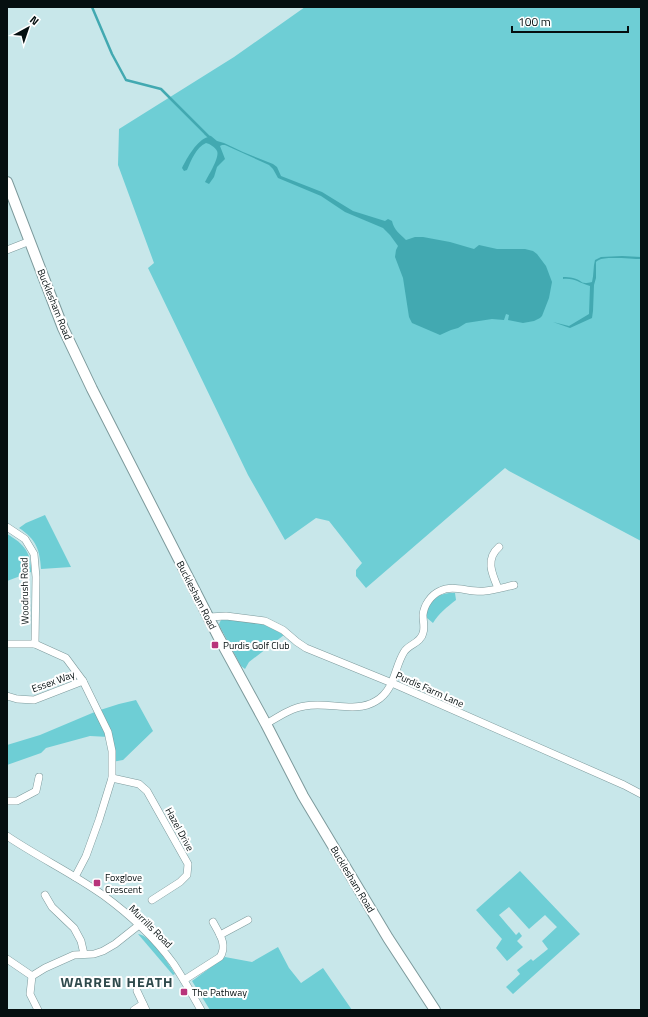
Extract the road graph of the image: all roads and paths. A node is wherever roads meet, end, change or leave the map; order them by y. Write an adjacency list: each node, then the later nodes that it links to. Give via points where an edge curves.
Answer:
1 (7, 182): 2 (street, Bucklesham Road)
2 (30, 241): 3 (street); 8 (street, Bucklesham Road, via 72,347)
3 (7, 250)
4 (7, 527): 10 (street, Woodrush Road, via 25,539 34,554)
5 (499, 547): 7 (street, via 491,557)
6 (514, 585): 7 (street)
7 (498, 588): 12 (street, via 474,592 452,588 434,595 425,607 423,633 420,639 405,651)
8 (209, 617): 12 (street, Purdis Farm Lane, via 226,616 265,621 306,648); 14 (street, Bucklesham Road)
9 (7, 644): 10 (street)
10 (35, 644): 11 (street, via 66,658)
11 (82, 681): 13 (street, Essex Way, via 34,700); 16 (street, via 108,732 112,751)
12 (392, 683): 14 (street, via 382,698 361,707 319,704 304,706); 17 (street, Purdis Farm Lane)
13 (7, 696)
14 (266, 724): 36 (street, Bucklesham Road, via 308,802 388,938)
15 (39, 778): 18 (street, via 36,791 17,801)
16 (112, 778): 20 (street, via 86,856); 22 (street, Hazel Drive, via 139,784 147,791 188,864 187,875)
17 (641, 794)
18 (7, 801)
19 (7, 836): 20 (street, Murrills Road)
20 (75, 876): 25 (street, Murrills Road)
21 (45, 895): 27 (street, via 52,907 74,928)
22 (152, 900)
23 (248, 920): 26 (street)
24 (213, 922): 26 (street)
25 (139, 925): 27 (street, via 103,951); 30 (street, Murrills Road, via 172,962)
26 (220, 935): 30 (street, via 224,946 220,957)
27 (84, 954): 29 (street, via 74,955)
28 (7, 959): 29 (street)
29 (32, 976): 33 (street, via 30,994)
30 (184, 980): 35 (street, Murrills Road)
31 (137, 991): 32 (street)
32 (145, 1007): 34 (street)
33 (38, 1010)
34 (134, 1010)
35 (201, 1010)
36 (435, 1010)

